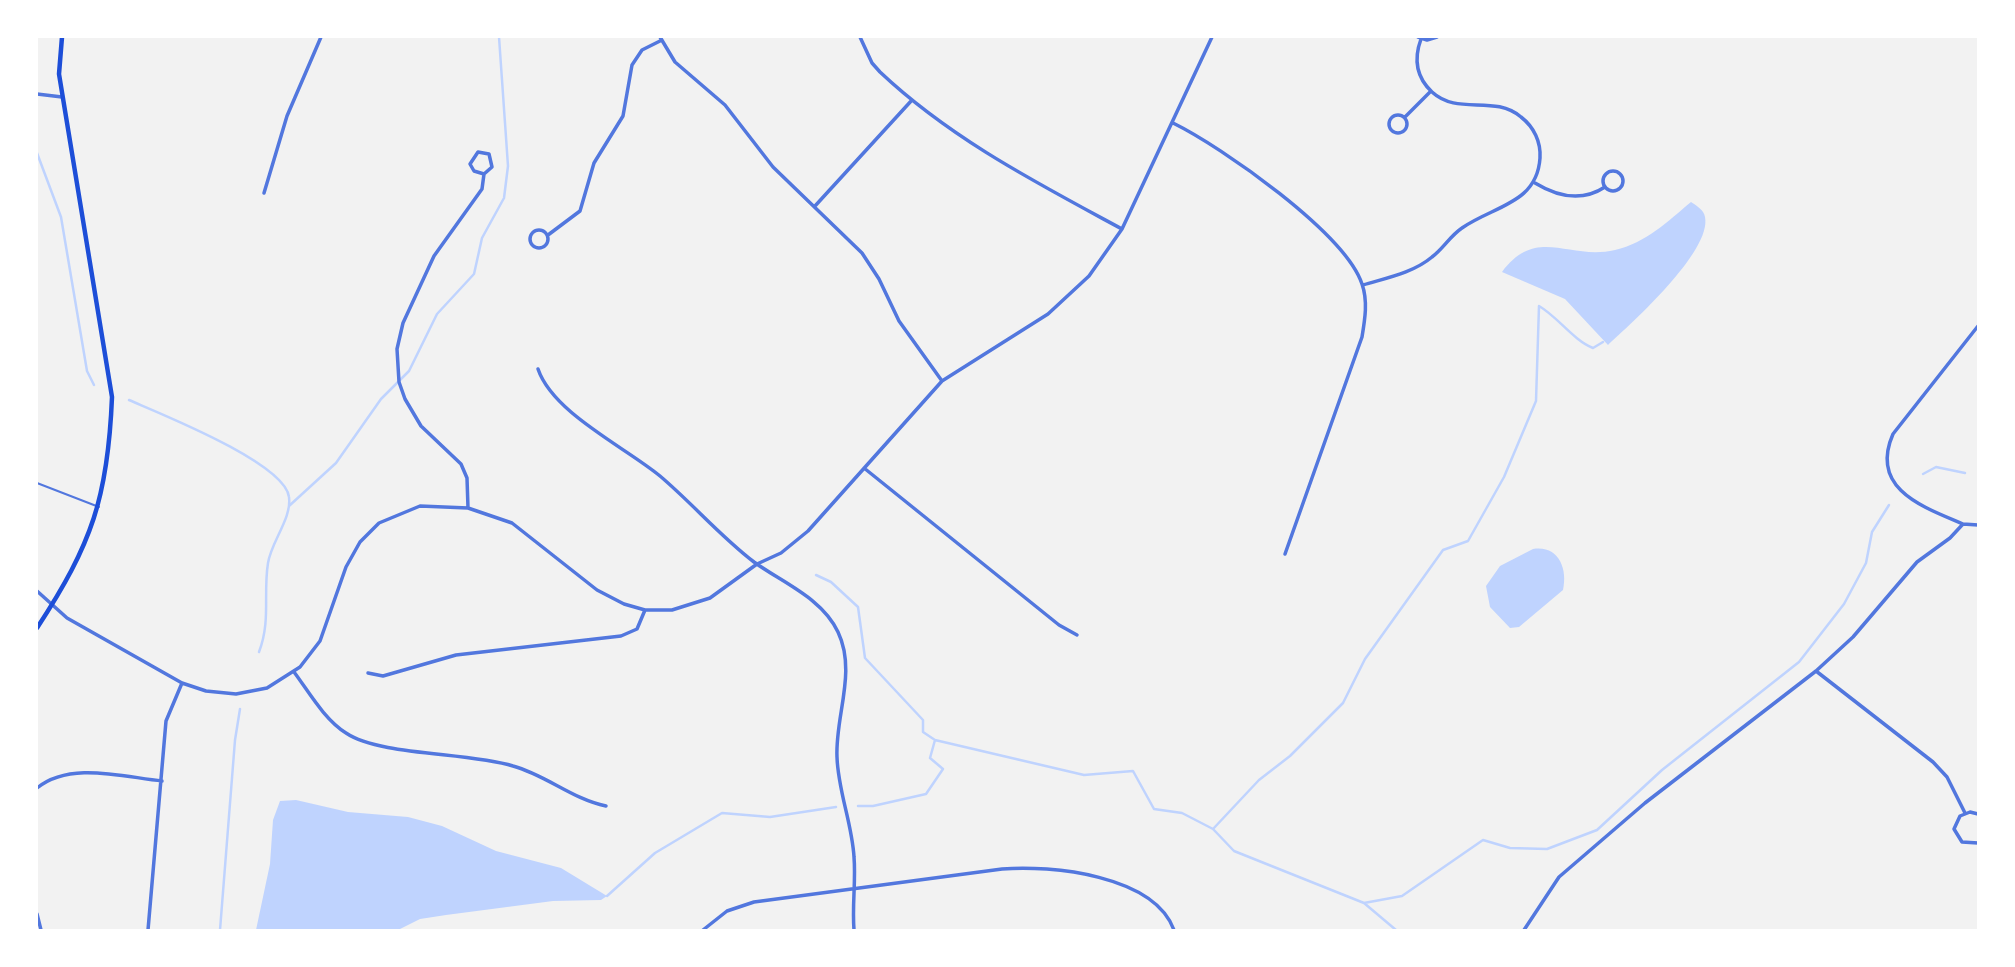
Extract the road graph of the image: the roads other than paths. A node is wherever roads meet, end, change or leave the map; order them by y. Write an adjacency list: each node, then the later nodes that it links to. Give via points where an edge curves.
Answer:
1 (62, 37): 10 (main road)
2 (321, 37): 17 (street, via 287,116)
3 (860, 37): 11 (street, via 872,63)
4 (1212, 37): 13 (street)
5 (1437, 37): 7 (street)
6 (661, 38): 18 (street, via 675,62 725,105 773,167); 20 (street, via 642,50 632,65 623,116 594,163 580,211)
7 (1420, 38): 8 (street, via 1417,67)
8 (1431, 91): 12 (street); 15 (street, via 1449,103 1494,105 1520,115 1540,146)
9 (37, 94): 10 (street)
10 (62, 97): 27 (main road, via 111,397)
11 (912, 100): 18 (street); 19 (street, via 982,151)
12 (1405, 117): 12 (street, via 1391,118 1392,131 1398,134 1406,129)
13 (1173, 122): 19 (street); 21 (street, via 1219,148 1336,241)
14 (484, 174): 14 (street, via 493,160 478,152 471,164 474,171); 28 (street, via 482,189 435,256 408,311 397,349 405,399 421,426 461,464 467,478)
15 (1535, 183): 16 (street, via 1572,197 1586,197); 21 (street, via 1514,202 1461,229 1418,266)
16 (1605, 187): 16 (street, via 1620,188 1621,175 1614,171 1606,174)
17 (264, 193)
18 (815, 206): 24 (street, via 866,259 899,321)
19 (1122, 229): 24 (street, via 1094,270 1062,302)
20 (548, 235): 20 (street, via 537,229 530,241 542,247)
21 (1363, 285): 31 (street, via 1362,337)
22 (1978, 326): 29 (street, via 1893,434 1887,451 1892,479 1903,494)
23 (538, 369): 32 (street, via 566,407 662,478)
24 (942, 381): 25 (street)
25 (864, 468): 32 (street, via 808,531 769,561); 37 (street)
26 (37, 484): 27 (lane)
27 (99, 507): 34 (main road, via 79,558)
28 (468, 508): 35 (street, via 512,523 597,590); 39 (street, via 420,506 393,515 368,533 346,567 320,641)
29 (1963, 524): 30 (street); 38 (street, via 1917,562 1853,637)
30 (1978, 525)
31 (1285, 554)
32 (757, 564): 35 (street, via 722,591 691,606); 48 (street, via 814,602 833,623 842,644 846,676 837,759 854,856)
33 (37, 591): 34 (street)
34 (51, 607): 36 (main road); 41 (street)
35 (645, 610): 40 (street, via 637,628 621,636 456,655 383,676)
36 (37, 628)
37 (1077, 635)
38 (1816, 671): 45 (street, via 1933,762 1947,777); 55 (street, via 1598,842 1559,877)
39 (294, 672): 41 (street, via 267,688 236,694 206,691); 44 (street, via 330,719 359,740 501,762 540,776 586,802)
40 (368, 673)
41 (182, 682): 42 (street, via 166,721)
42 (162, 782): 43 (street, via 75,773 59,775); 51 (street)
43 (37, 788)
44 (606, 806)
45 (1965, 813): 46 (street); 47 (street, via 1957,820 1955,834 1967,844)
46 (1978, 814)
47 (1978, 842)
48 (851, 889): 52 (street, via 740,905); 53 (street); 54 (street, via 1010,869 1055,869 1143,896 1165,913)
49 (37, 914): 50 (street)
50 (41, 930)
51 (148, 930)
52 (703, 930)
53 (854, 930)
54 (1174, 930)
55 (1524, 930)

